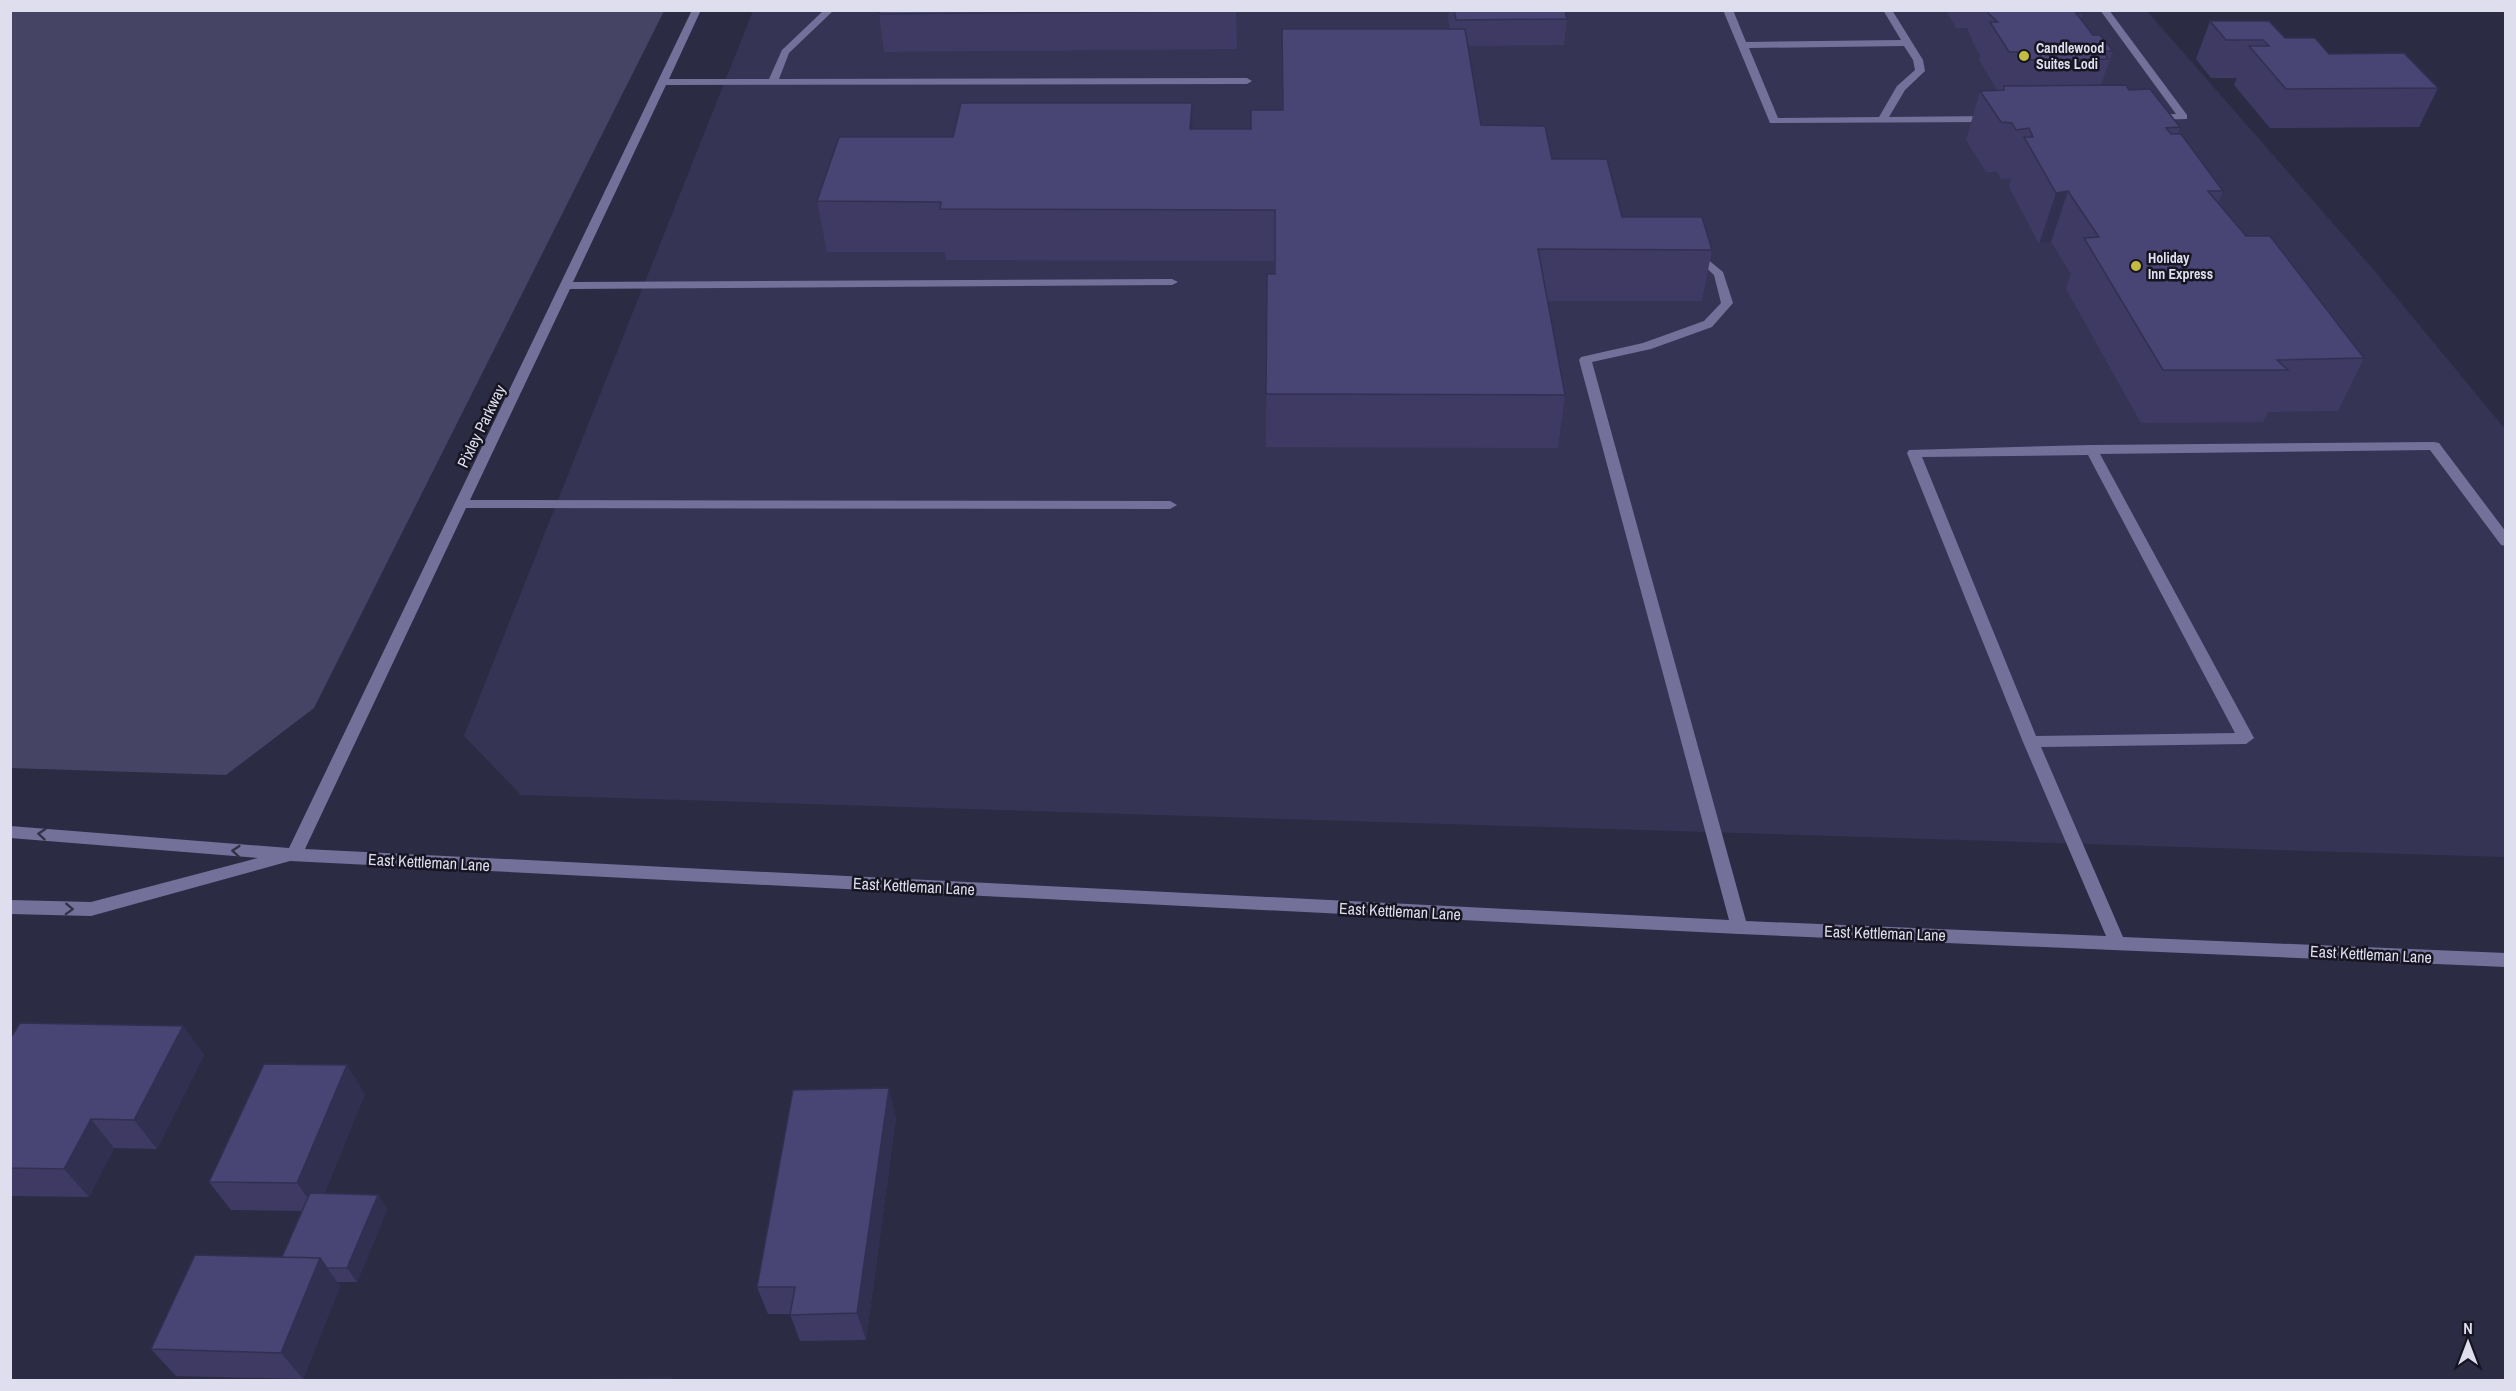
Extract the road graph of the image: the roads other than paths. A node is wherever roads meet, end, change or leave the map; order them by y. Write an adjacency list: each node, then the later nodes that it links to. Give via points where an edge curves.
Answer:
1 (697, 10): 9 (street, Pixley Parkway)
2 (830, 10): 10 (street, via 785,52)
3 (1728, 10): 7 (street)
4 (1887, 10): 6 (street)
5 (2104, 10): 11 (street, via 2183,117)
6 (1907, 43): 7 (street); 13 (street, via 1920,71 1901,88)
7 (1743, 45): 13 (street, via 1774,121)
8 (1247, 81): 10 (street)
9 (663, 82): 10 (street); 16 (street, Pixley Parkway)
10 (773, 82)
11 (2137, 118)
12 (1998, 119): 13 (street)
13 (1882, 120)
14 (1684, 248): 25 (street, via 1719,274 1727,303 1708,324 1647,346 1585,360)
15 (1172, 282): 16 (street)
16 (565, 286): 18 (street, Pixley Parkway)
17 (2091, 449): 20 (street, via 2434,446); 21 (street, via 1914,453); 21 (street, via 2246,738)
18 (461, 504): 19 (street); 23 (street, Pixley Parkway)
19 (1170, 505)
20 (2505, 542)
21 (2031, 742): 26 (street)
22 (10, 832): 23 (street, East Kettleman Lane, one-way to 22)
23 (294, 855): 24 (street, East Kettleman Lane, one-way to 23, via 91,909); 25 (street, East Kettleman Lane)
24 (10, 907)
25 (1739, 927): 26 (street, East Kettleman Lane)
26 (2117, 943): 27 (street, East Kettleman Lane)
27 (2505, 960)

